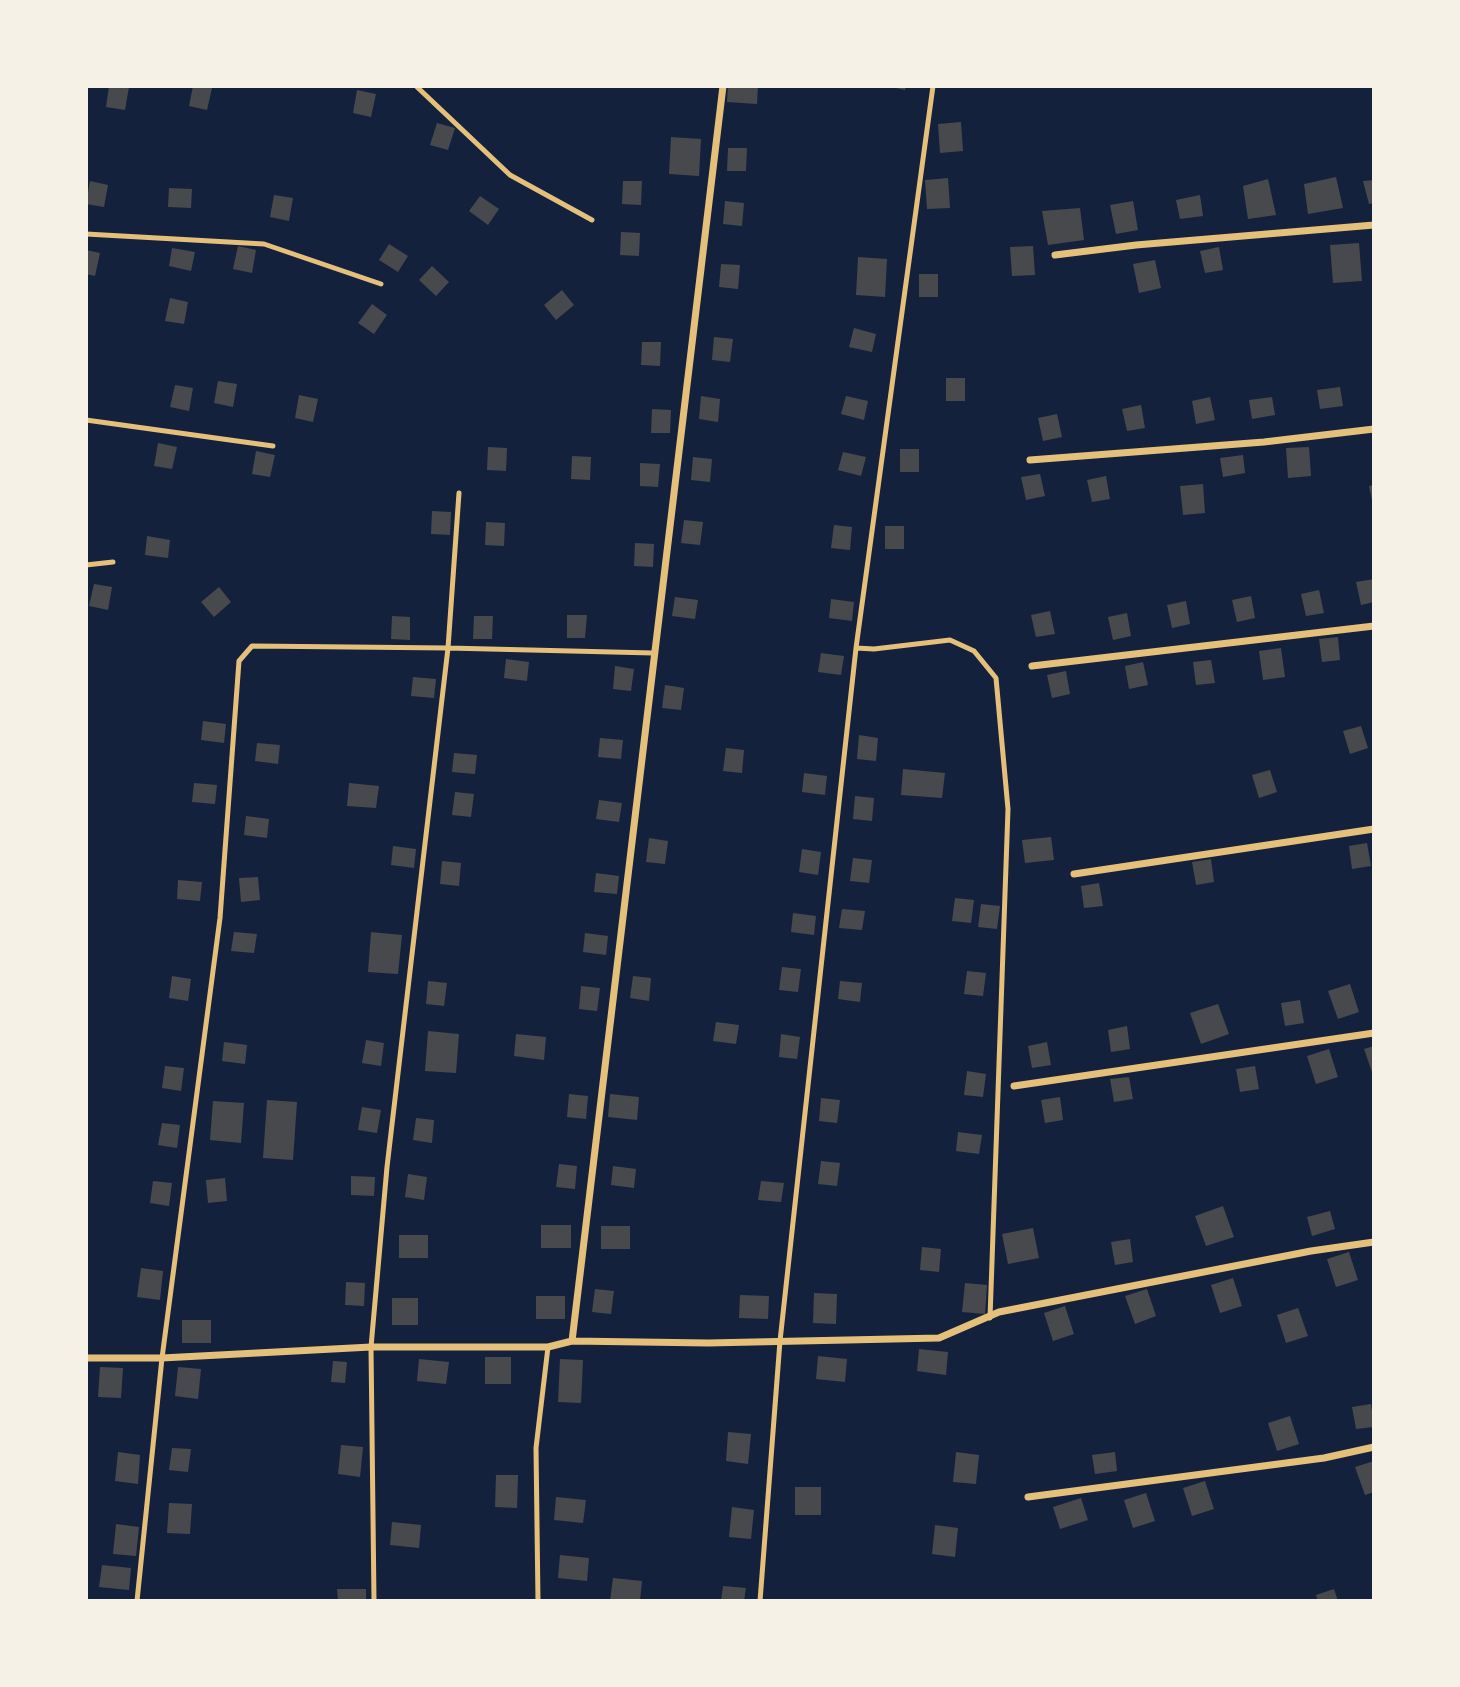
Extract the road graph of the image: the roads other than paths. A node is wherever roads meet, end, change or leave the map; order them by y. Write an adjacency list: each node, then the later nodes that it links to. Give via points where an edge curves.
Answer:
1 (416, 86): 4 (lane, via 510,175)
2 (723, 86): 19 (street)
3 (933, 86): 18 (lane)
4 (592, 220)
5 (1374, 225): 7 (street)
6 (86, 233): 8 (lane, via 264,244)
7 (1055, 255)
8 (382, 284)
9 (86, 420): 11 (lane)
10 (1374, 429): 12 (street)
11 (273, 446)
12 (1030, 460)
13 (459, 493): 17 (lane)
14 (113, 562): 15 (lane)
15 (86, 565)
16 (1374, 626): 20 (street)
17 (448, 648): 19 (lane); 30 (lane, via 388,1154); 31 (lane, via 253,646 239,661 220,918)
18 (856, 648): 26 (lane, via 950,640 974,651 996,678 1008,809); 28 (lane)
19 (653, 653): 27 (street)
20 (1032, 666)
21 (1374, 829): 22 (street)
22 (1074, 874)
23 (1374, 1033): 24 (street)
24 (1014, 1086)
25 (1374, 1242): 26 (street, via 999,1312)
26 (990, 1318): 28 (street, via 939,1338)
27 (572, 1341): 28 (street); 29 (street)
28 (780, 1342): 38 (lane)
29 (548, 1346): 30 (street); 37 (lane, via 536,1448)
30 (371, 1347): 31 (street); 36 (lane)
31 (162, 1357): 32 (street); 35 (lane)
32 (86, 1358)
33 (1374, 1447): 34 (street, via 1324,1458)
34 (1028, 1497)
35 (137, 1601)
36 (374, 1601)
37 (538, 1601)
38 (760, 1601)

